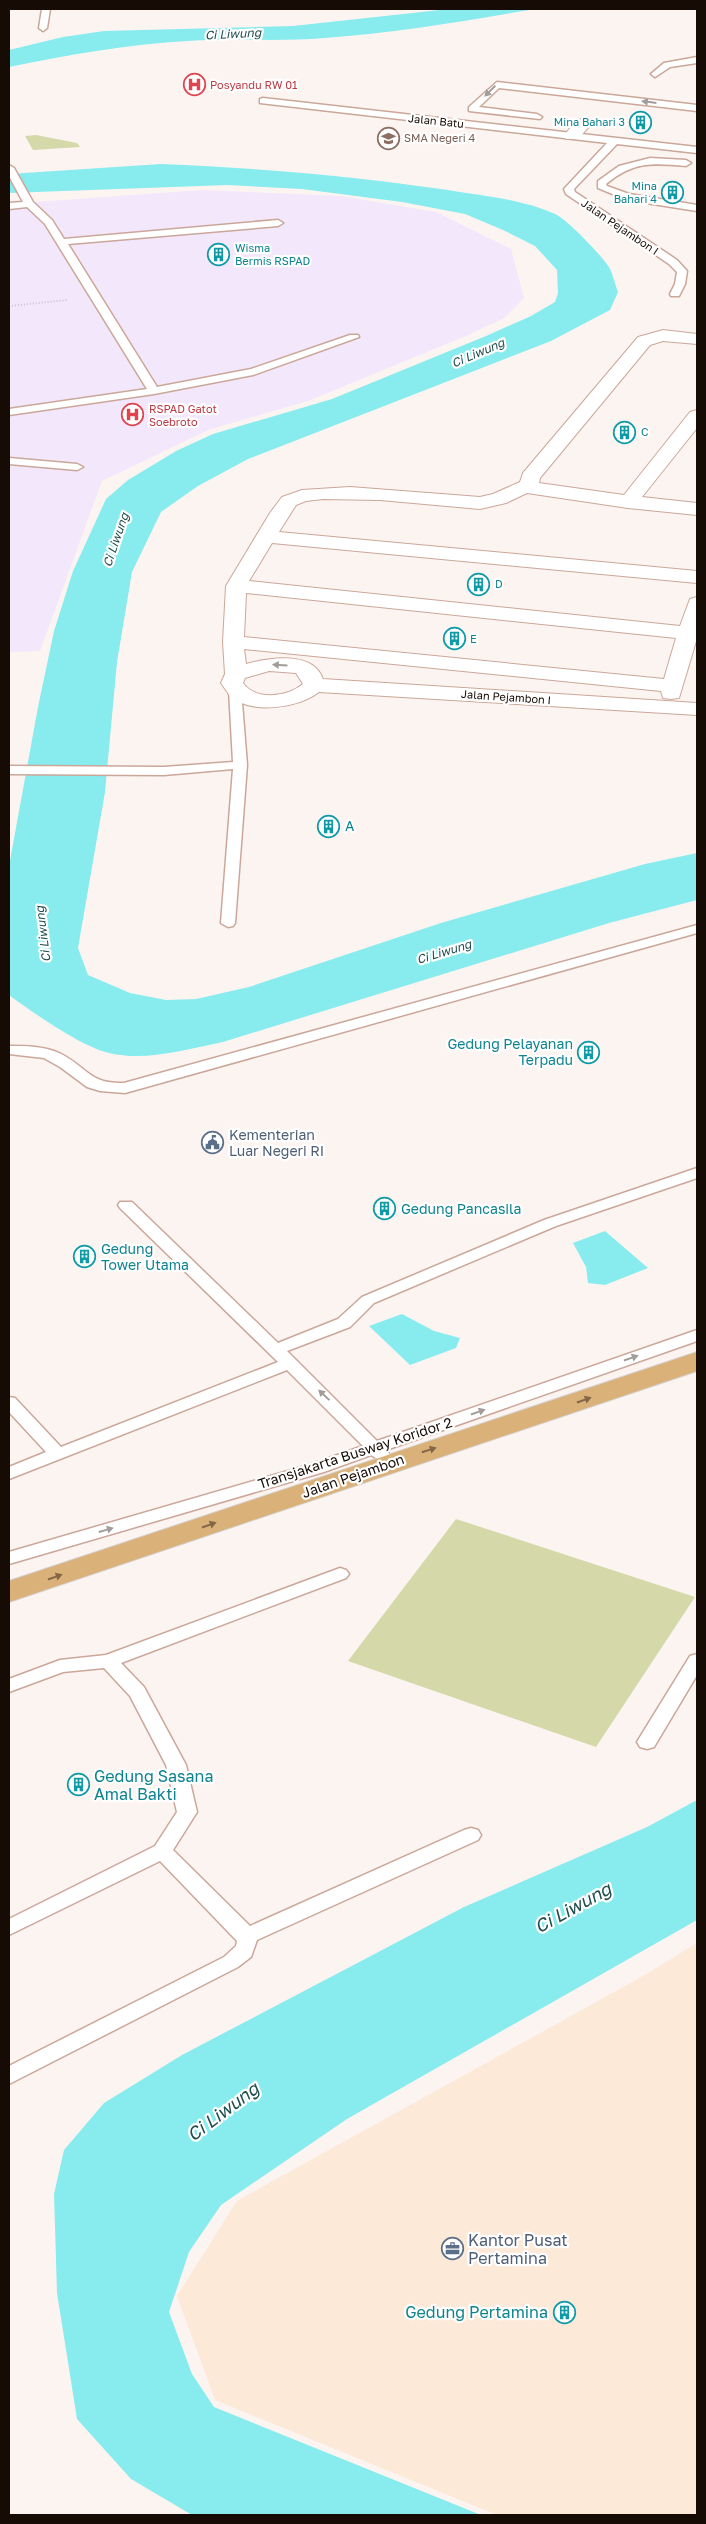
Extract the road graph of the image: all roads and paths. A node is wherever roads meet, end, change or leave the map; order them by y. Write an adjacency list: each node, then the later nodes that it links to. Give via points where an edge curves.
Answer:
1 (46, 9): 2 (lane)
2 (44, 28)
3 (697, 60): 4 (lane, via 667,65)
4 (655, 74)
5 (263, 101): 9 (lane, Jalan Batu)
6 (697, 108): 7 (lane, one-way to 7, via 497,85 472,109)
7 (537, 117)
8 (585, 122): 9 (street)
9 (572, 136): 10 (lane, Jalan Batu)
10 (614, 141): 11 (lane, Jalan Batu); 20 (lane, Jalan Pejambon I, via 569,189 571,194 673,262 682,271)
11 (697, 150): 12 (lane)
12 (686, 163): 13 (lane); 17 (lane, via 627,163 601,182 603,188 627,197)
13 (697, 164)
14 (10, 171): 15 (lane)
15 (29, 204): 16 (lane); 19 (lane, via 49,222)
16 (9, 206)
17 (697, 208)
18 (278, 223): 19 (lane)
19 (61, 242): 21 (lane)
20 (675, 294)
21 (95, 297): 22 (path); 25 (lane)
22 (9, 306)
23 (354, 338): 25 (lane, via 253,372)
24 (697, 339): 30 (street, via 667,335 644,341 530,477)
25 (154, 391): 26 (lane)
26 (9, 412)
27 (697, 416): 31 (street)
28 (9, 461): 29 (lane)
29 (76, 467)
30 (529, 486): 31 (street, via 535,490); 33 (street, via 480,503 344,492 309,493 289,500)
31 (628, 502): 32 (street)
32 (697, 509)
33 (266, 537): 34 (street); 35 (street)
34 (697, 577)
35 (236, 586): 37 (street); 38 (street)
36 (697, 603): 37 (street)
37 (688, 633): 38 (street, via 672,689)
38 (233, 642): 39 (street)
39 (236, 682): 40 (street, via 252,698 278,701 300,697); 40 (street, one-way to 39, via 314,677 308,672 286,664 259,665); 42 (lane)
40 (314, 685): 41 (street, Jalan Pejambon I)
41 (697, 709)
42 (240, 766): 44 (lane); 45 (lane)
43 (9, 770): 44 (lane)
44 (164, 771)
45 (228, 923)
46 (697, 929): 47 (lane, via 125,1088 93,1086 55,1058 33,1050)
47 (9, 1050)
48 (697, 1173): 51 (lane, via 541,1227 368,1300 344,1323)
49 (126, 1205): 51 (lane)
50 (697, 1335): 56 (lane, Transjakarta Busway Koridor 2, one-way to 50)
51 (274, 1350): 53 (lane)
52 (697, 1360): 56 (main road, Jalan Pejambon, one-way to 52, via 565,1407)
53 (288, 1364): 55 (lane); 56 (lane, one-way to 53, via 326,1397)
54 (9, 1402): 55 (lane)
55 (58, 1454): 57 (lane)
56 (382, 1456): 58 (lane, Transjakarta Busway Koridor 2, one-way to 56, via 318,1468); 60 (main road, Jalan Pejambon, one-way to 56)
57 (9, 1473)
58 (9, 1558)
59 (340, 1574): 62 (lane)
60 (9, 1592)
61 (697, 1660): 64 (lane)
62 (108, 1661): 63 (lane, via 60,1666); 66 (lane, via 137,1692 176,1765 188,1812)
63 (9, 1686)
64 (647, 1742)
65 (471, 1835): 68 (lane)
66 (162, 1851): 67 (lane); 68 (lane)
67 (11, 1925)
68 (247, 1936): 69 (lane, via 244,1952 231,1962)
69 (9, 2076)

